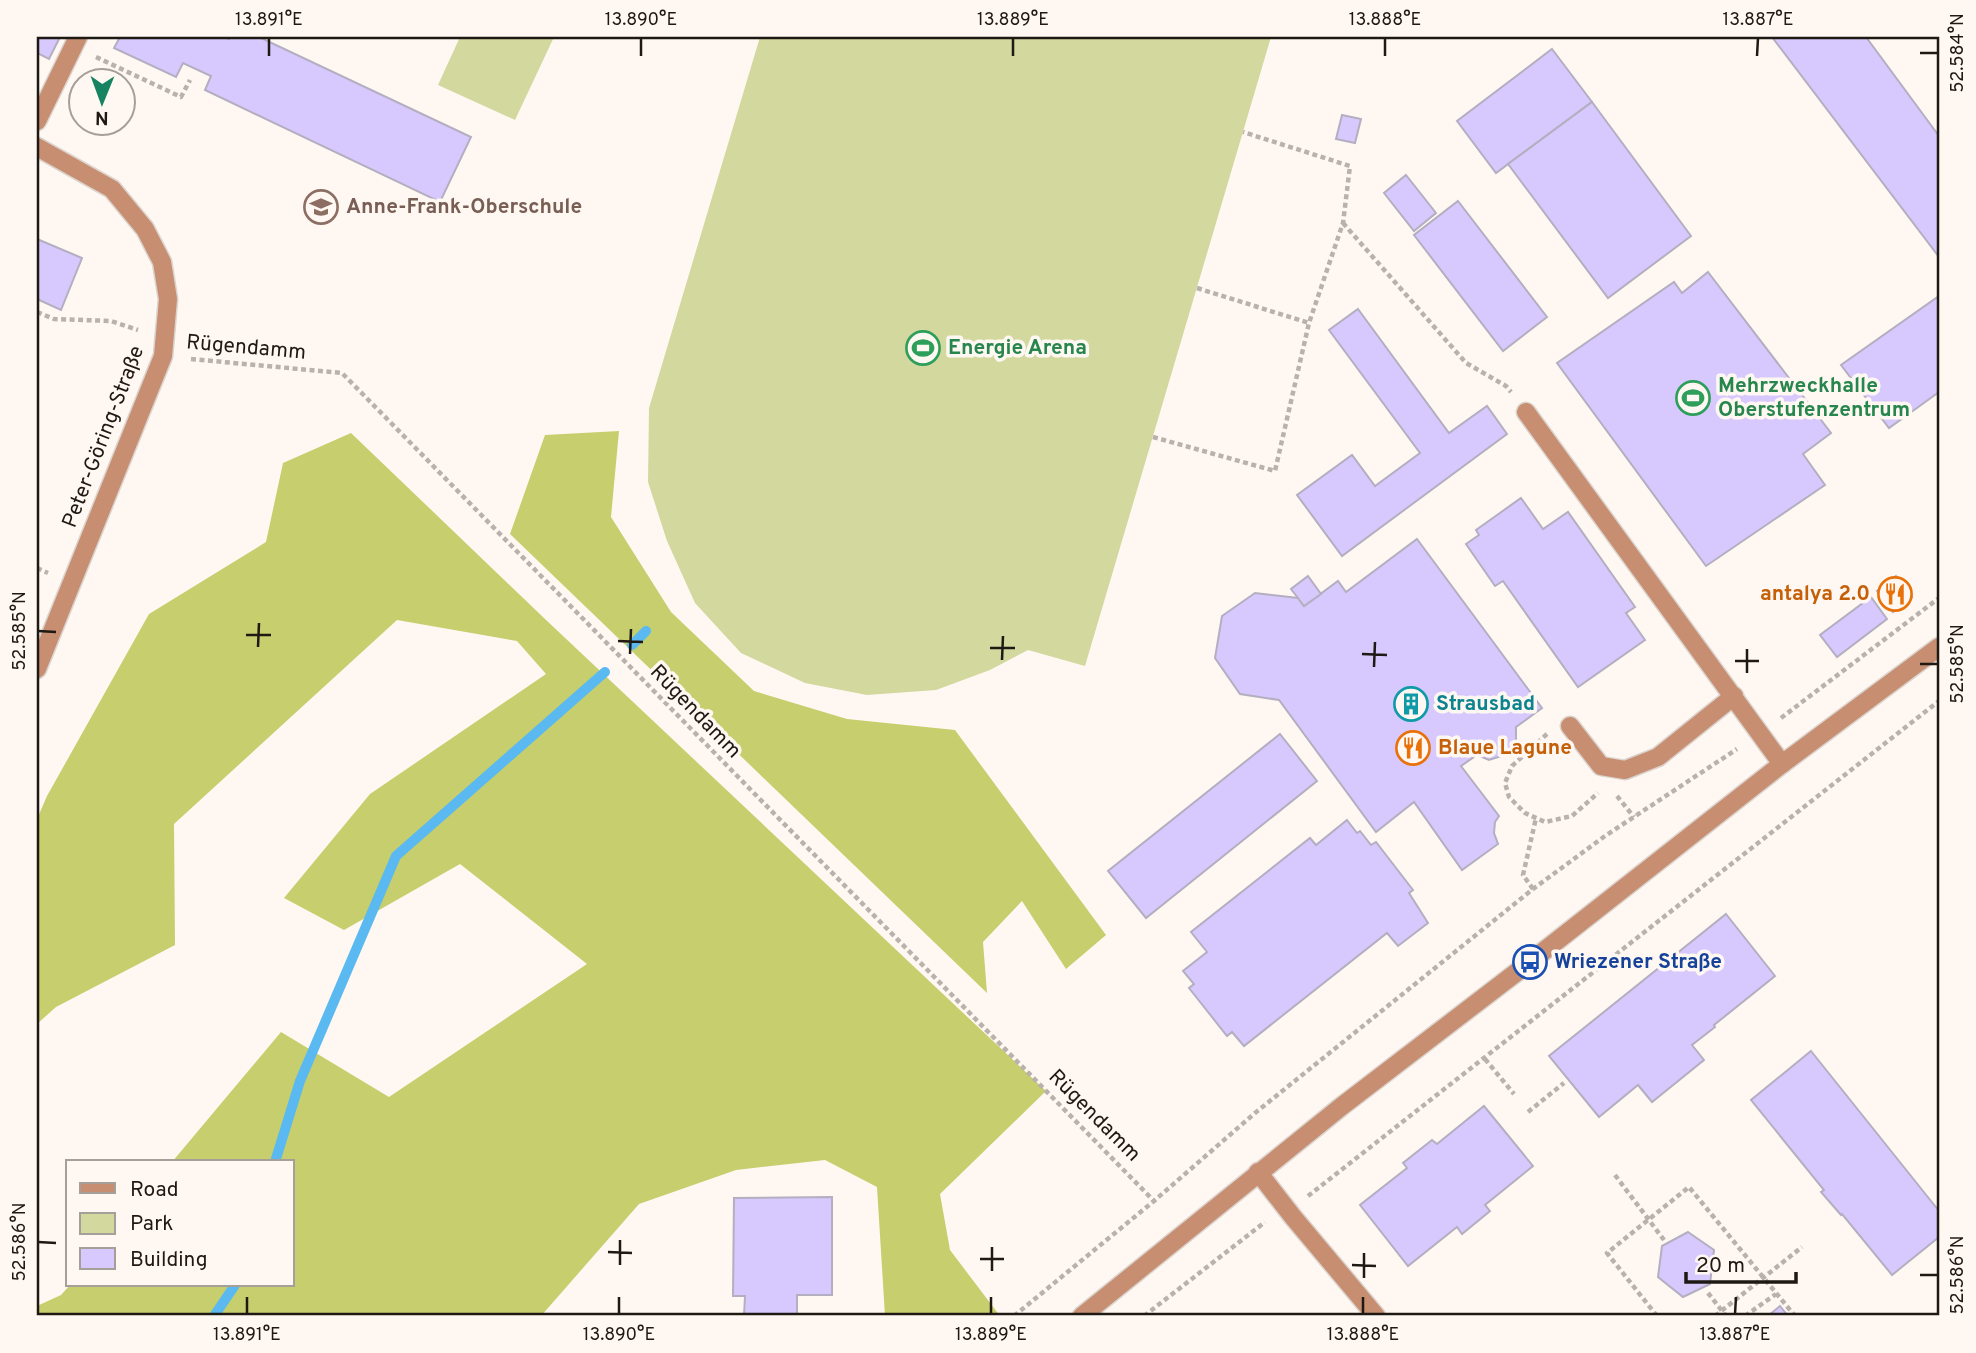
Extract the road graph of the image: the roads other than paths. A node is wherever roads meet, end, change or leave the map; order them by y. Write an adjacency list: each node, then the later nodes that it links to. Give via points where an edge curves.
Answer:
1 (76, 42): 2 (street)
2 (37, 121)
3 (37, 147): 6 (street, Peter-Göring-Straße, via 112,189 145,229 162,262 168,299 164,347)
4 (1526, 412): 7 (street)
5 (1939, 647): 9 (street)
6 (37, 670)
7 (1734, 696): 8 (street, via 1658,757 1625,769 1601,766); 9 (street)
8 (1570, 726)
9 (1782, 764): 10 (street)
10 (1258, 1172): 11 (street); 12 (street)
11 (1082, 1316)
12 (1376, 1316)

